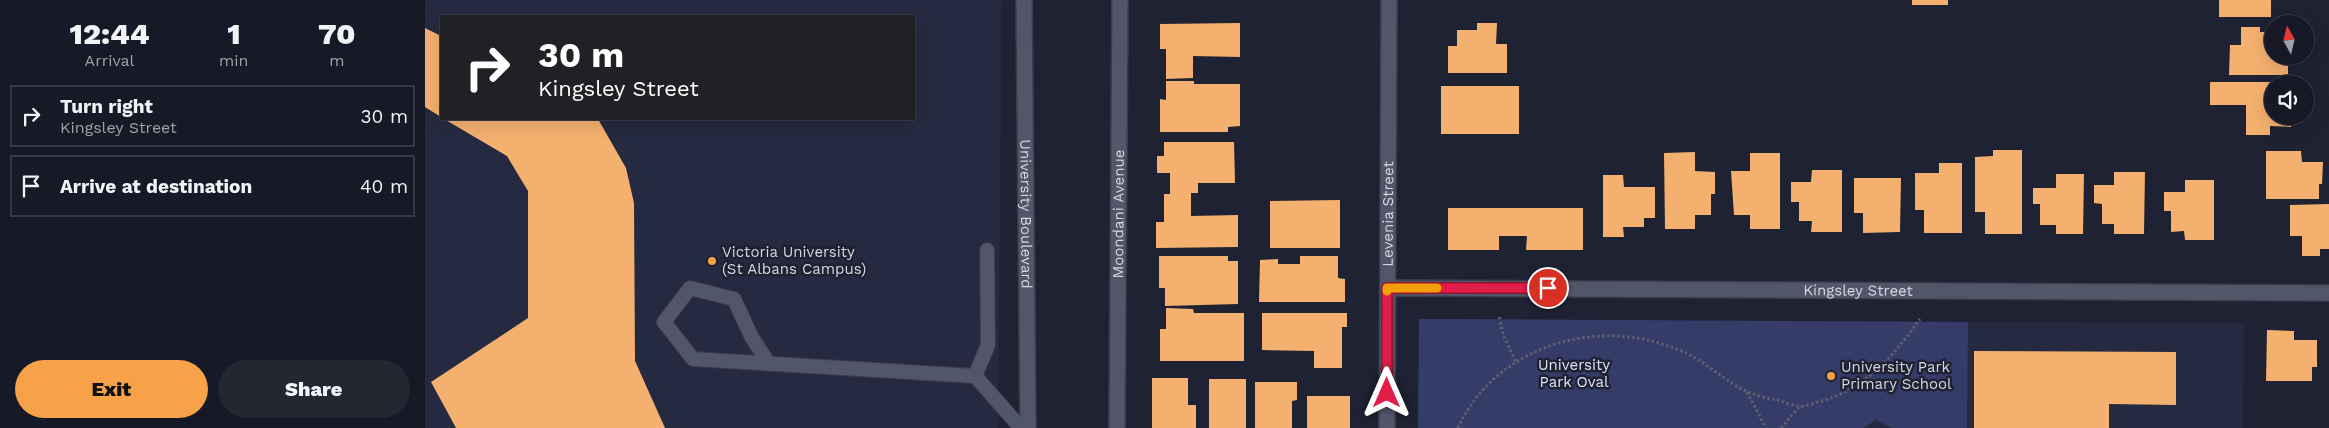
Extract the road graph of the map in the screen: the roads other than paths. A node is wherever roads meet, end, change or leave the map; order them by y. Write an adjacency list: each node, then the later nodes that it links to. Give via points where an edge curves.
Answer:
1 (1024, 0): 10 (street, University Boulevard)
2 (1119, 0): 11 (street, Moondani Avenue)
3 (1389, 0): 5 (street, Levenia Street)
4 (987, 250): 8 (lane, via 988,345)
5 (1387, 288): 6 (street, Kingsley Street); 12 (street, Levenia Street)
6 (2329, 293)
7 (769, 364): 7 (lane, via 693,359 664,322 690,288 735,299 751,336); 8 (lane)
8 (975, 376): 9 (lane)
9 (1021, 428)
10 (1028, 428)
11 (1117, 428)
12 (1387, 428)

